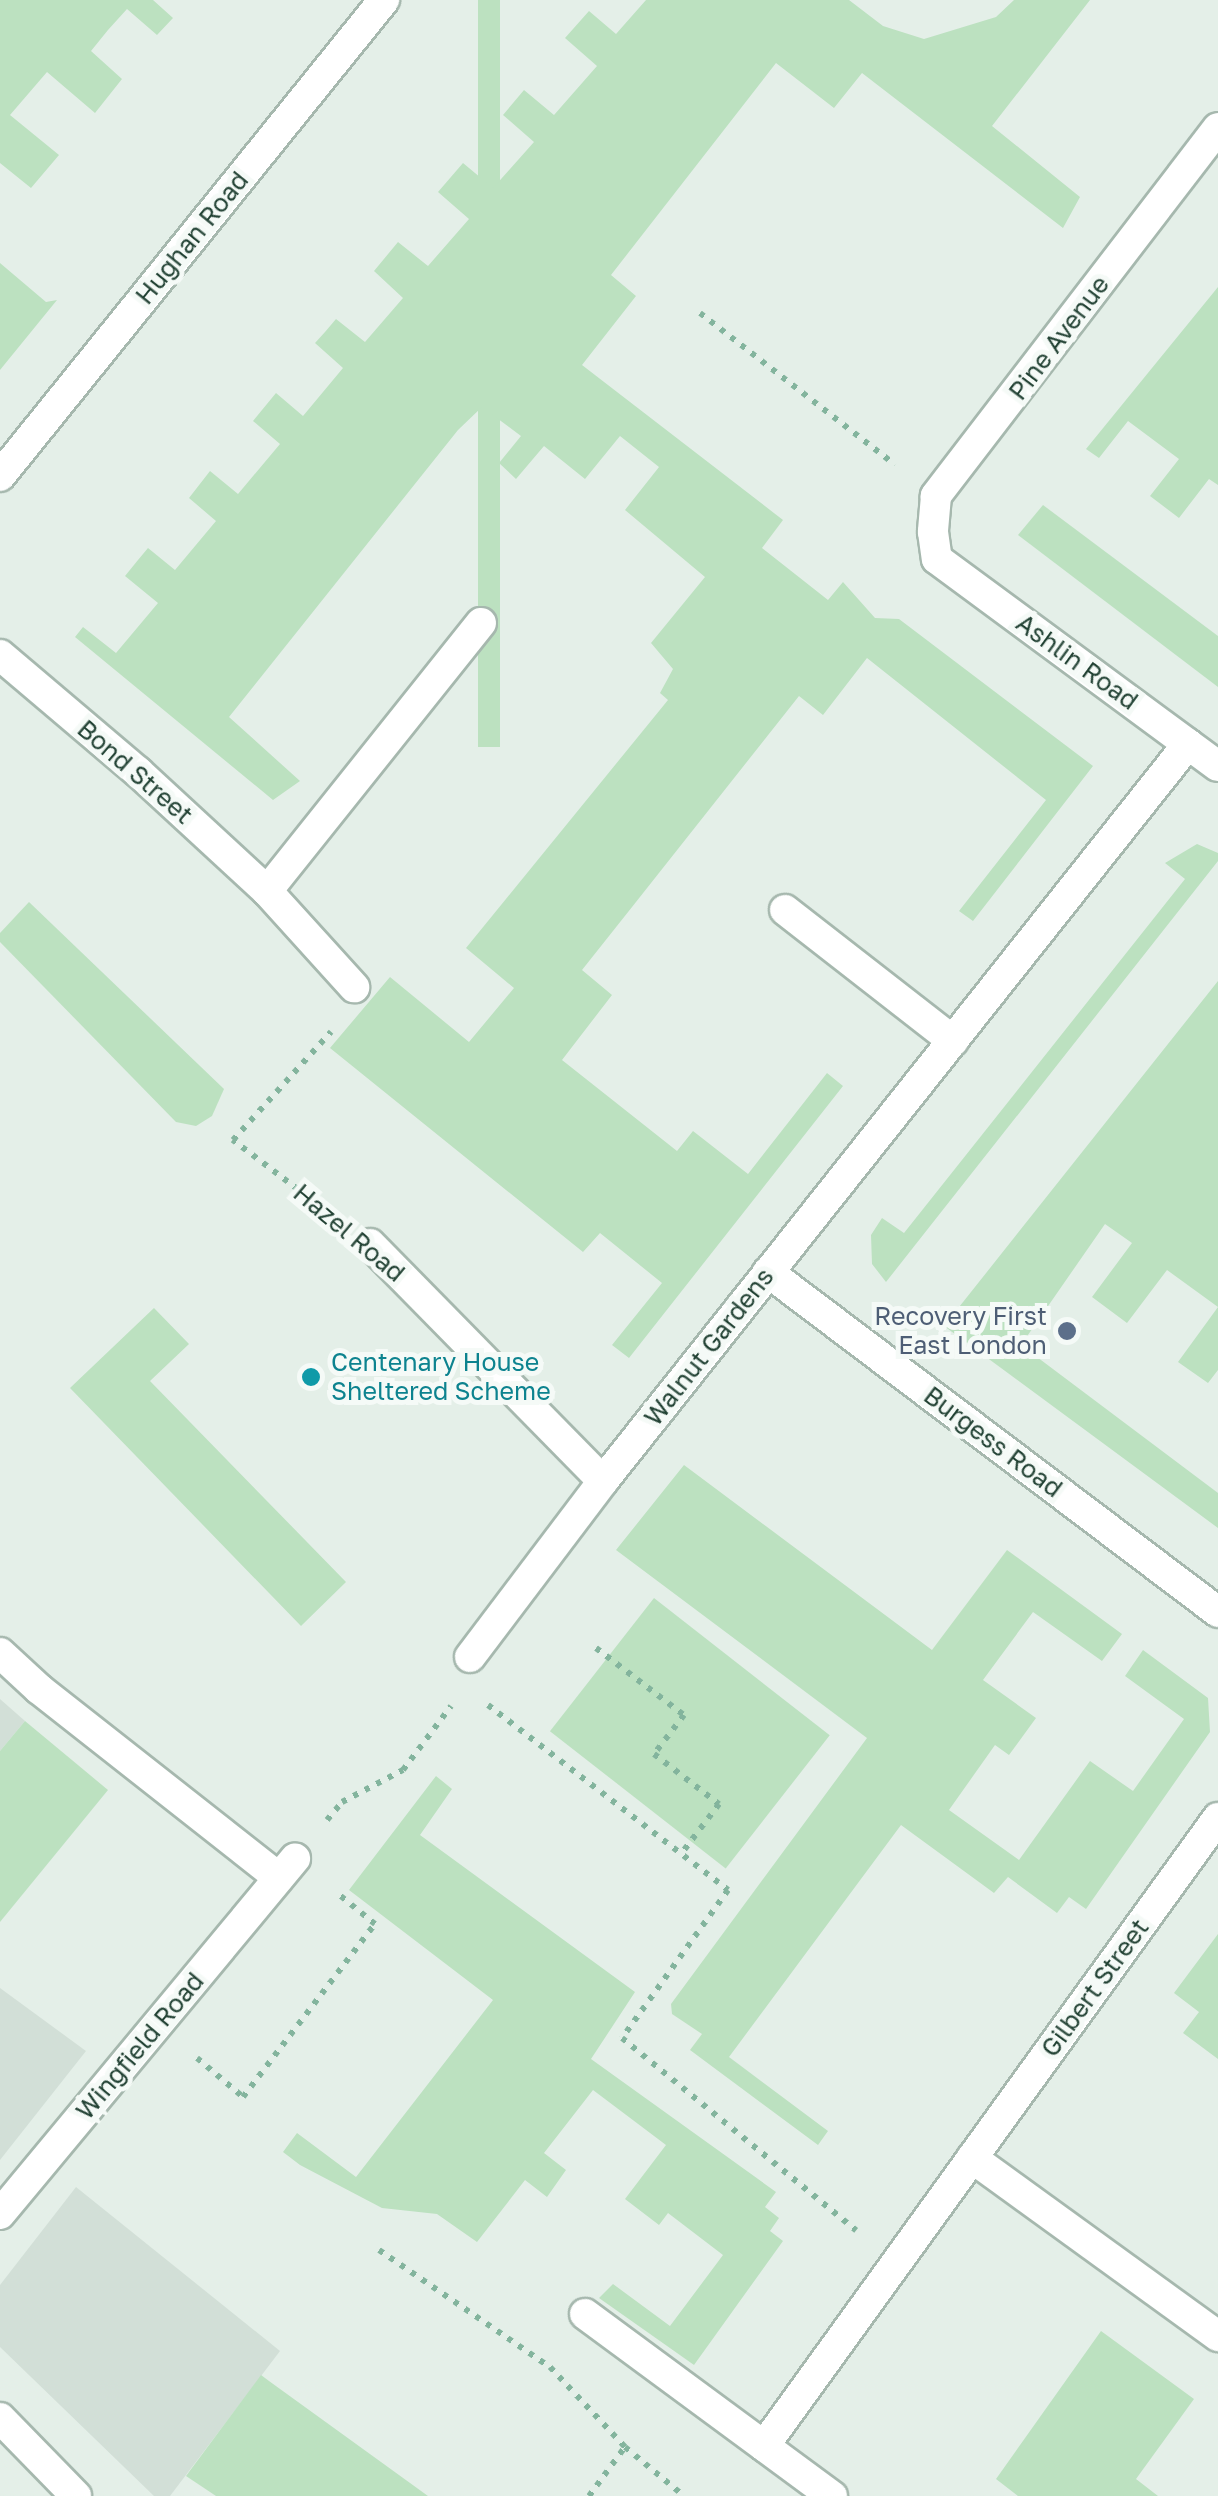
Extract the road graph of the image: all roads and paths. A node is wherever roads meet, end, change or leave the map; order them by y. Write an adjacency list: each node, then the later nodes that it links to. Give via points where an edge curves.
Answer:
1 (384, 0): 4 (street, Hughan Road)
2 (1218, 128): 5 (street, Pine Avenue)
3 (700, 313): 5 (path)
4 (0, 476)
5 (936, 496): 8 (street, Ashlin Road, via 937,559)
6 (481, 623): 10 (street)
7 (0, 655): 10 (street, Bond Street)
8 (1188, 744): 9 (street, Ashlin Road); 13 (street, Walnut Gardens)
9 (1218, 766)
10 (267, 891): 12 (street, Bond Street)
11 (785, 910): 13 (street)
12 (354, 987): 14 (path, Hazel Road, via 362,997 232,1140)
13 (953, 1041): 15 (street, Walnut Gardens)
14 (370, 1244): 16 (street, Hazel Road)
15 (768, 1272): 16 (street, Walnut Gardens); 17 (street, Burgess Road)
16 (604, 1481): 20 (street, Walnut Gardens)
17 (1218, 1612)
18 (596, 1648): 24 (path, via 684,1714 654,1754 719,1804)
19 (0, 1653): 25 (street, via 38,1689)
20 (470, 1657)
21 (475, 1695): 24 (path)
22 (455, 1701): 25 (path, via 402,1770 342,1802)
23 (1218, 1818): 27 (street, Gilbert Street)
24 (681, 1854): 30 (path, via 728,1890 622,2038)
25 (287, 1869): 26 (street, Wingfield Road); 26 (path, via 375,1924 243,2096)
26 (157, 2026): 28 (street, Wingfield Road)
27 (972, 2158): 30 (street, Gilbert Street); 32 (street)
28 (0, 2214)
29 (379, 2250): 34 (path, via 550,2367)
30 (896, 2262): 35 (street, Gilbert Street)
31 (584, 2314): 35 (street)
32 (1218, 2336)
33 (0, 2418): 36 (street)
34 (625, 2446): 37 (path); 38 (path)
35 (764, 2446): 39 (street)
36 (76, 2496)
37 (589, 2496)
38 (684, 2496)
39 (832, 2496)

